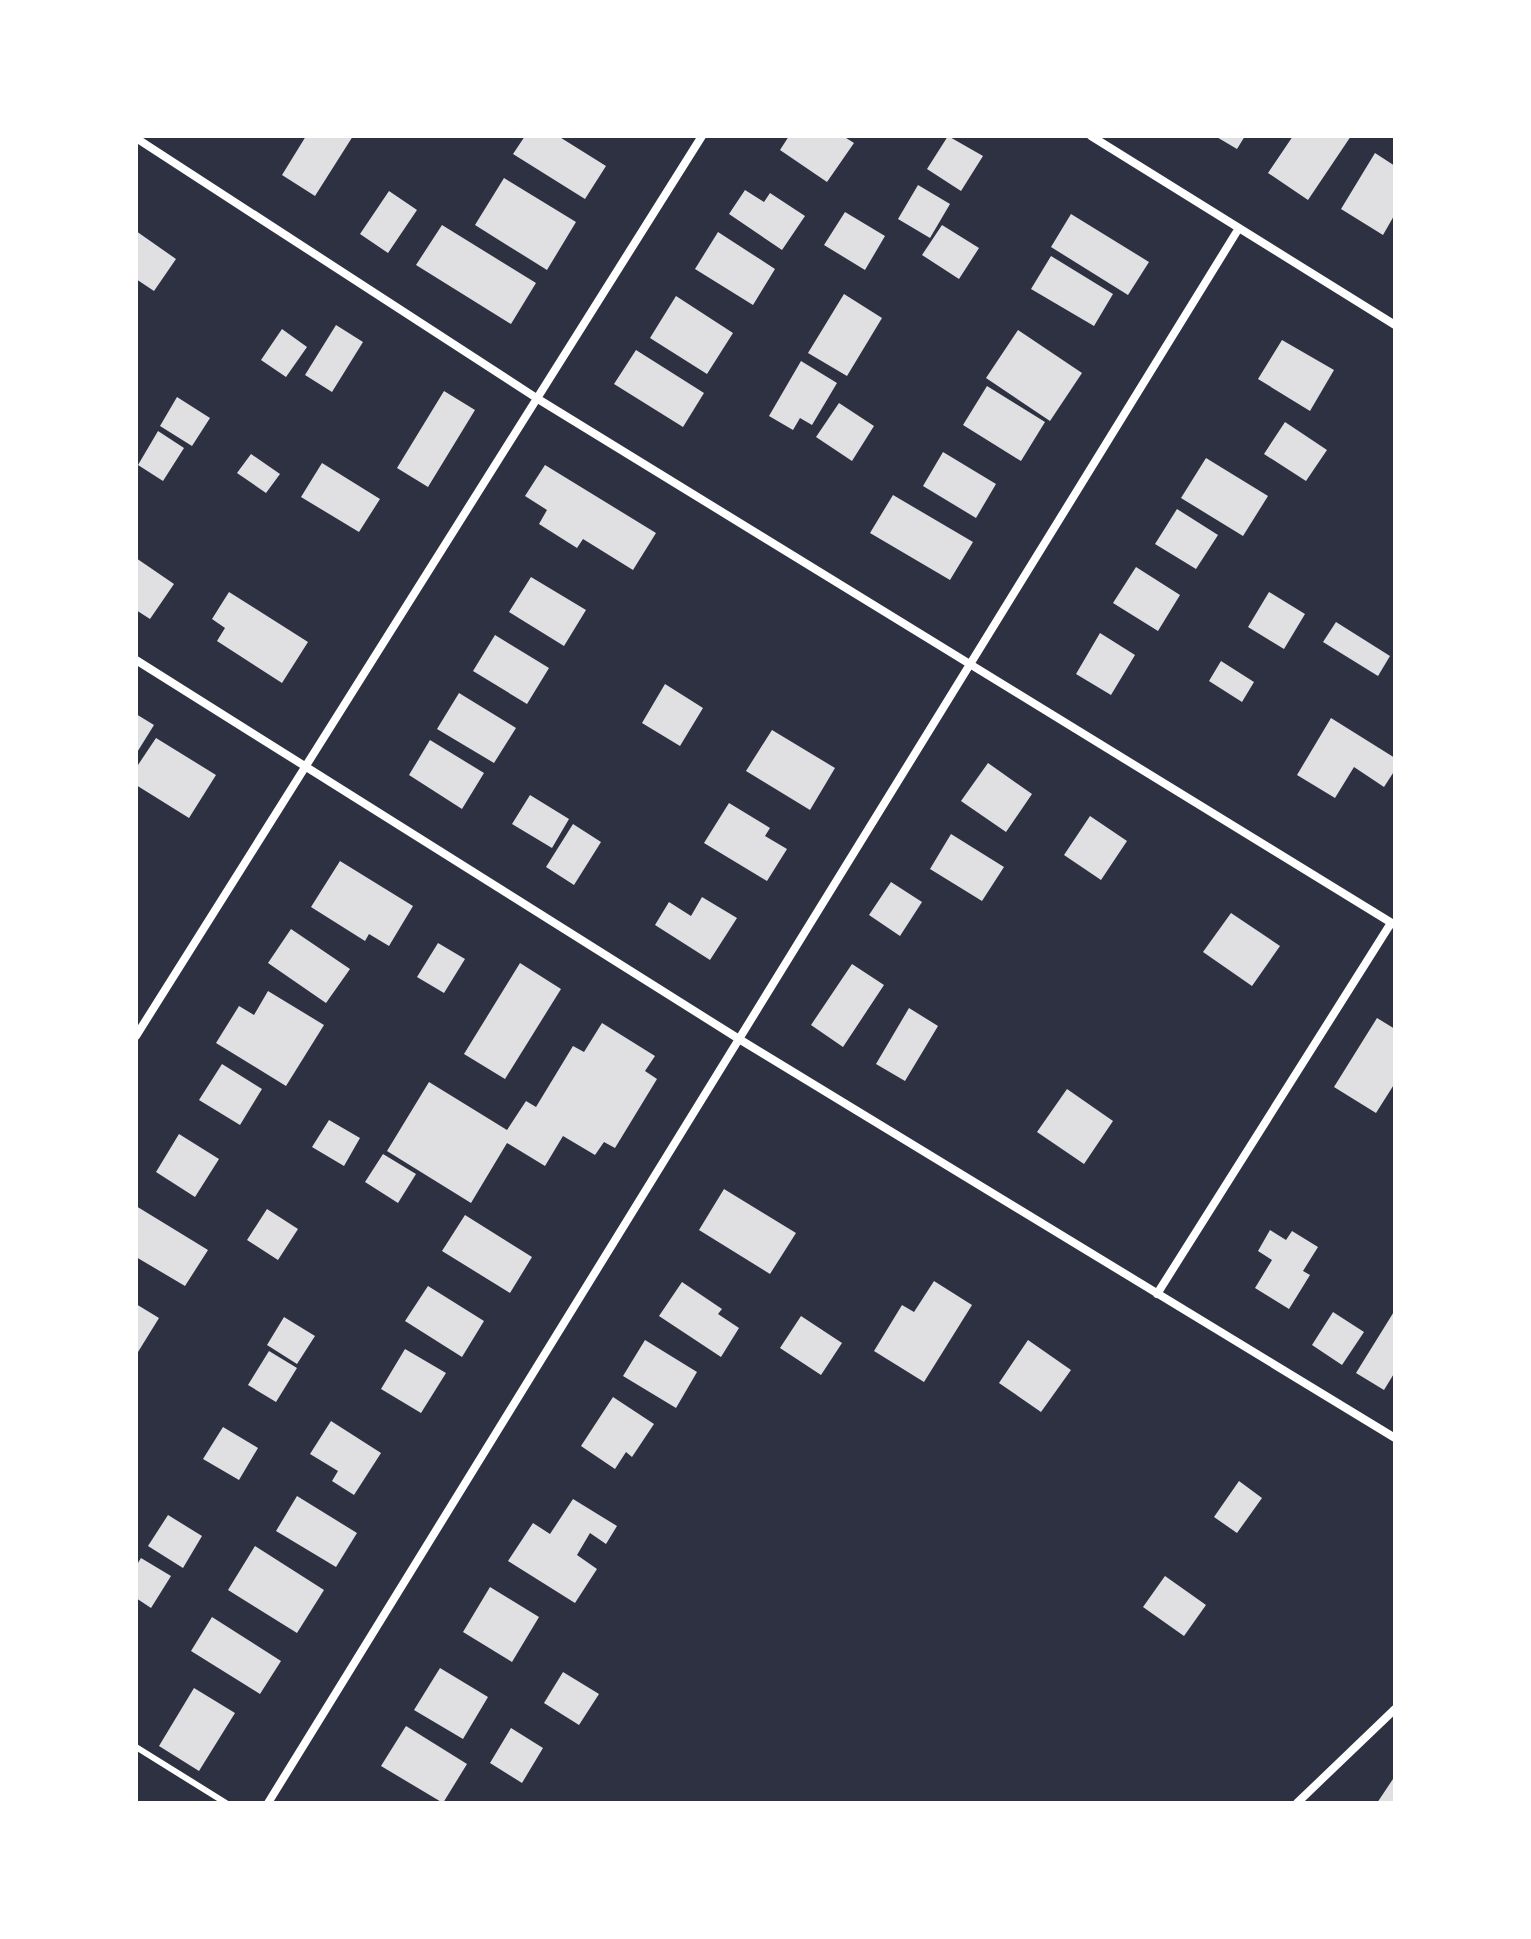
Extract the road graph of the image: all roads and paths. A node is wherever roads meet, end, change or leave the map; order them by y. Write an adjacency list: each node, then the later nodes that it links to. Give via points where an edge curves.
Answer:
1 (702, 136): 6 (street)
2 (1091, 136): 4 (street)
3 (136, 138): 6 (street)
4 (1239, 228): 5 (street); 8 (street)
5 (1395, 325)
6 (538, 399): 8 (street); 9 (street)
7 (136, 660): 9 (street)
8 (974, 665): 10 (street); 12 (street)
9 (305, 766): 11 (street); 12 (street)
10 (1393, 924): 13 (street)
11 (136, 1036)
12 (739, 1039): 13 (street); 18 (street)
13 (1157, 1294): 14 (street)
14 (1395, 1438)
15 (1395, 1709): 19 (street)
16 (136, 1747): 17 (lane)
17 (226, 1803)
18 (268, 1803)
19 (1297, 1803)

